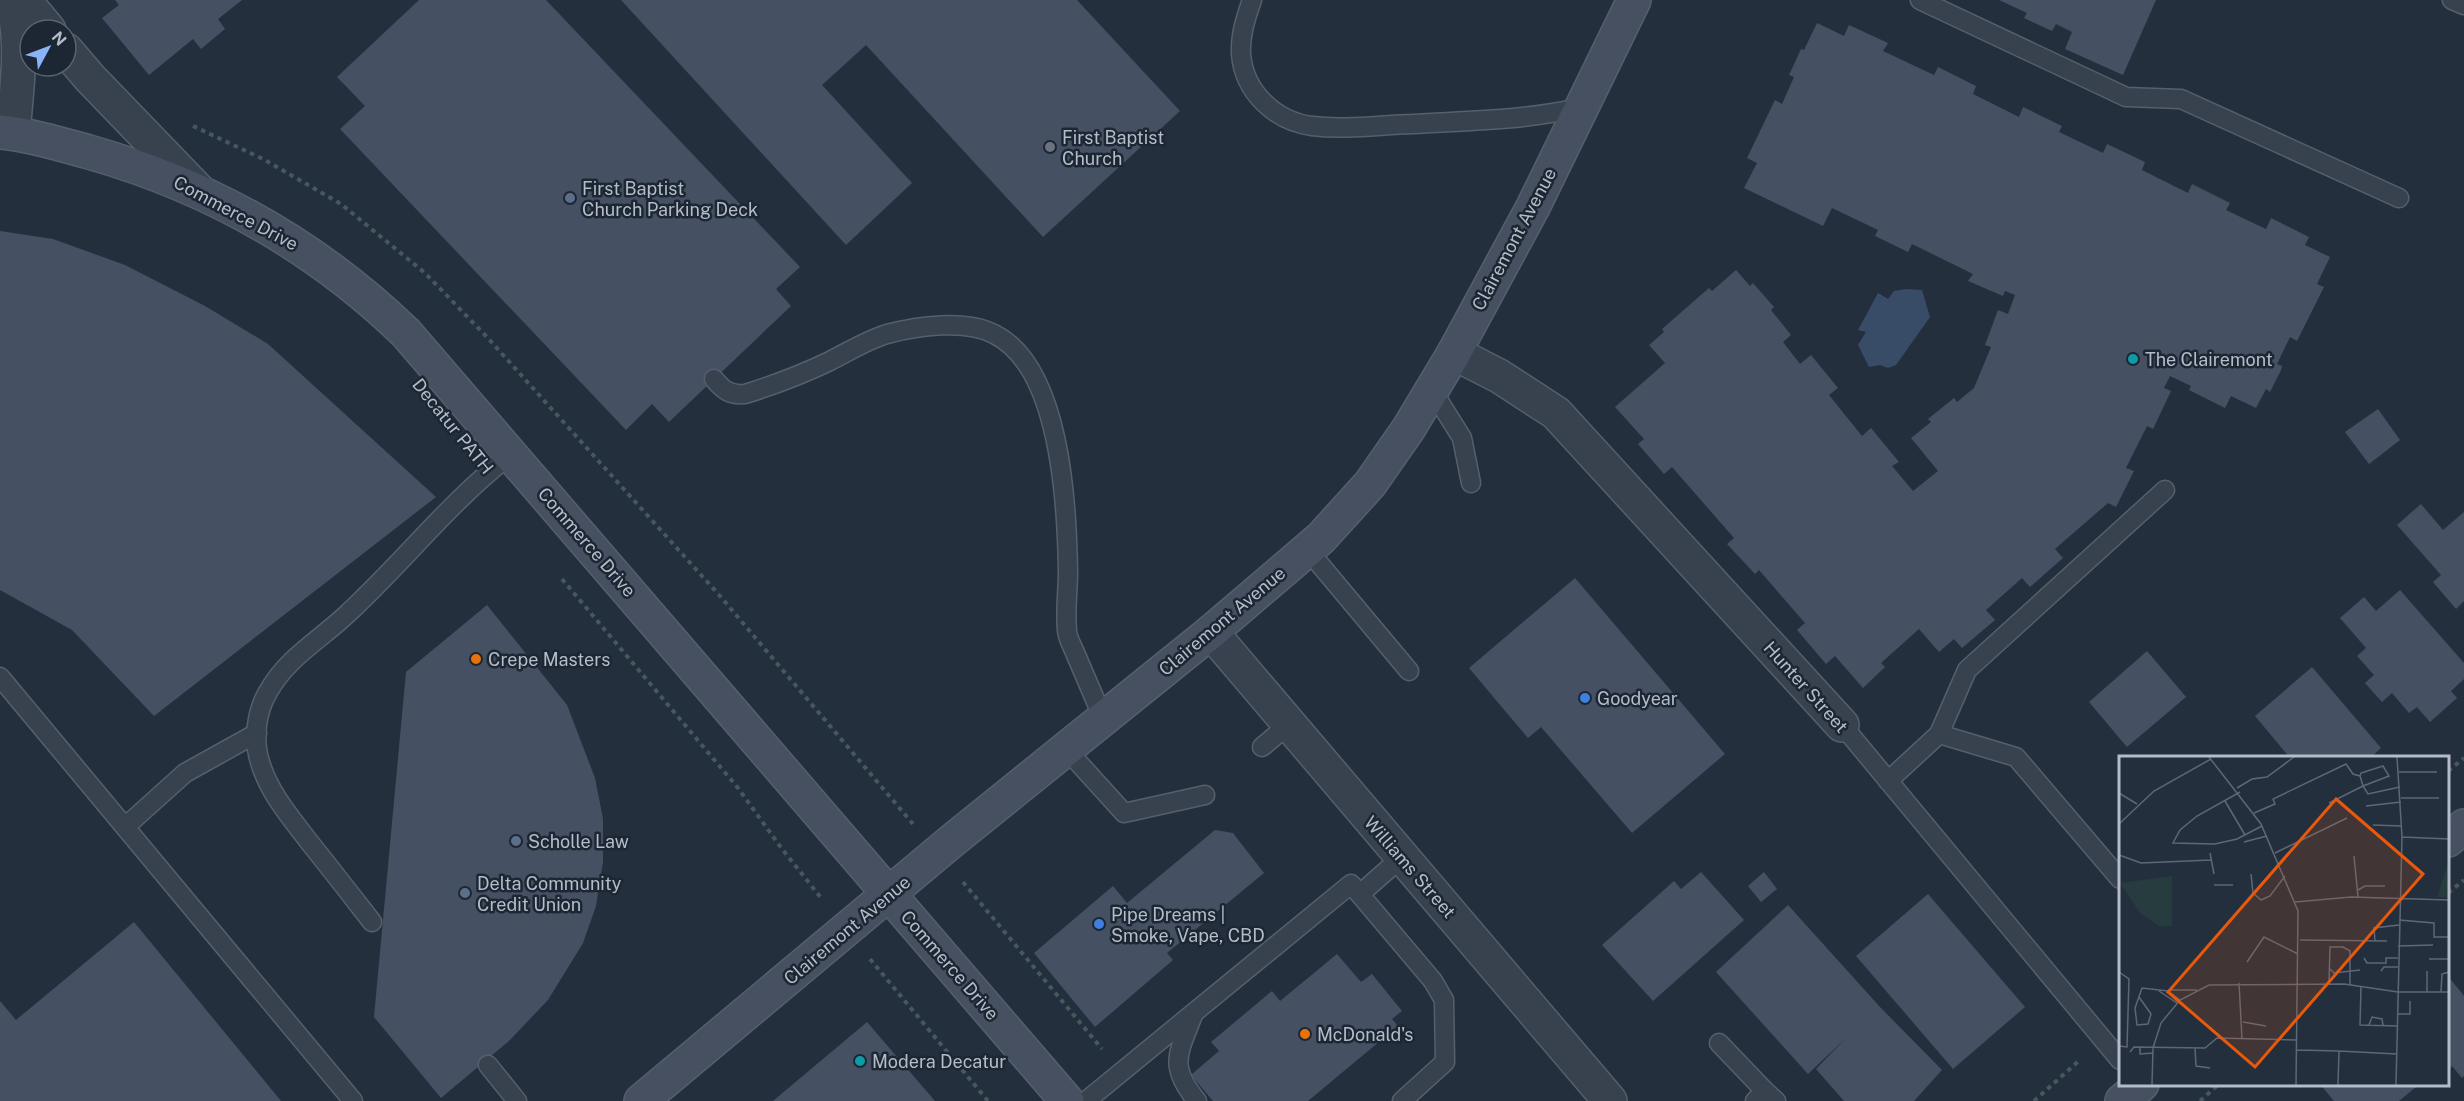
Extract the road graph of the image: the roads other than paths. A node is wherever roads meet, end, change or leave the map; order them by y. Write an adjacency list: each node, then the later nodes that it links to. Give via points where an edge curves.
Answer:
1 (11, 0): 11 (street, via 17,25 17,62)
2 (24, 0): 8 (street)
3 (1252, 0): 10 (lane, via 1243,27 1241,53 1245,74 1255,93 1286,119 1311,126 1340,127 1514,118)
4 (1634, 0): 10 (main road, Clairemont Avenue)
5 (1920, 0): 13 (lane, via 2126,97 2181,99)
6 (2452, 0): 7 (lane)
7 (2464, 5)
8 (39, 18)
9 (78, 64): 12 (street)
10 (1581, 108): 14 (main road, Clairemont Avenue)
11 (6, 133): 12 (main road, Commerce Drive, via 124,162)
12 (200, 192): 17 (main road, Commerce Drive, via 308,252 374,302 406,333)
13 (2400, 198)
14 (1454, 353): 16 (main road, Clairemont Avenue); 26 (street, Hunter Street, via 1556,413)
15 (714, 379): 24 (lane, via 723,390 745,394 819,366 887,334 924,328 964,325 980,328 1005,341 1035,378 1051,425 1065,499 1066,633)
16 (1432, 390): 18 (lane, via 1462,438); 20 (main road, Clairemont Avenue, via 1370,484)
17 (511, 454): 27 (lane, via 479,479 352,610 285,667 266,694); 39 (main road, Commerce Drive)
18 (1471, 483)
19 (2165, 490): 28 (lane, via 1967,670)
20 (1307, 549): 21 (main road, Clairemont Avenue); 22 (lane)
21 (1212, 632): 24 (main road, Clairemont Avenue); 25 (street, Williams Street)
22 (1409, 671)
23 (0, 677): 34 (lane)
24 (1103, 718): 30 (main road, Clairemont Avenue)
25 (1288, 725): 29 (lane); 36 (street, Williams Street)
26 (1842, 726): 31 (lane, Hunter Street)
27 (257, 733): 34 (lane, via 185,773); 40 (lane, via 259,761 281,806)
28 (1939, 734): 31 (lane); 37 (lane, via 2016,757)
29 (1262, 747)
30 (1066, 748): 32 (lane, via 1124,813); 39 (main road, Clairemont Avenue)
31 (1888, 781): 43 (lane, Hunter Street)
32 (1205, 795)
33 (2464, 826): 35 (main road)
34 (125, 827): 49 (lane)
35 (2449, 839)
36 (1402, 857): 38 (lane); 48 (street, Williams Street)
37 (2119, 877)
38 (1360, 894): 41 (lane, via 1351,884); 55 (lane, via 1433,981 1444,1000 1445,1062)
39 (889, 895): 51 (main road, Clairemont Avenue); 52 (main road, Commerce Drive)
40 (372, 922)
41 (1194, 1014): 53 (lane); 54 (lane, via 1179,1052 1178,1066 1183,1084)
42 (1719, 1043): 47 (lane)
43 (2119, 1058)
44 (488, 1065): 50 (lane)
45 (2140, 1086): 56 (main road)
46 (2142, 1086): 57 (lane)
47 (1765, 1098)
48 (1603, 1099)
49 (353, 1101)
50 (517, 1101)
51 (641, 1101)
52 (1067, 1101)
53 (1086, 1101)
54 (1197, 1101)
55 (1402, 1101)
56 (2122, 1101)
57 (2154, 1101)

